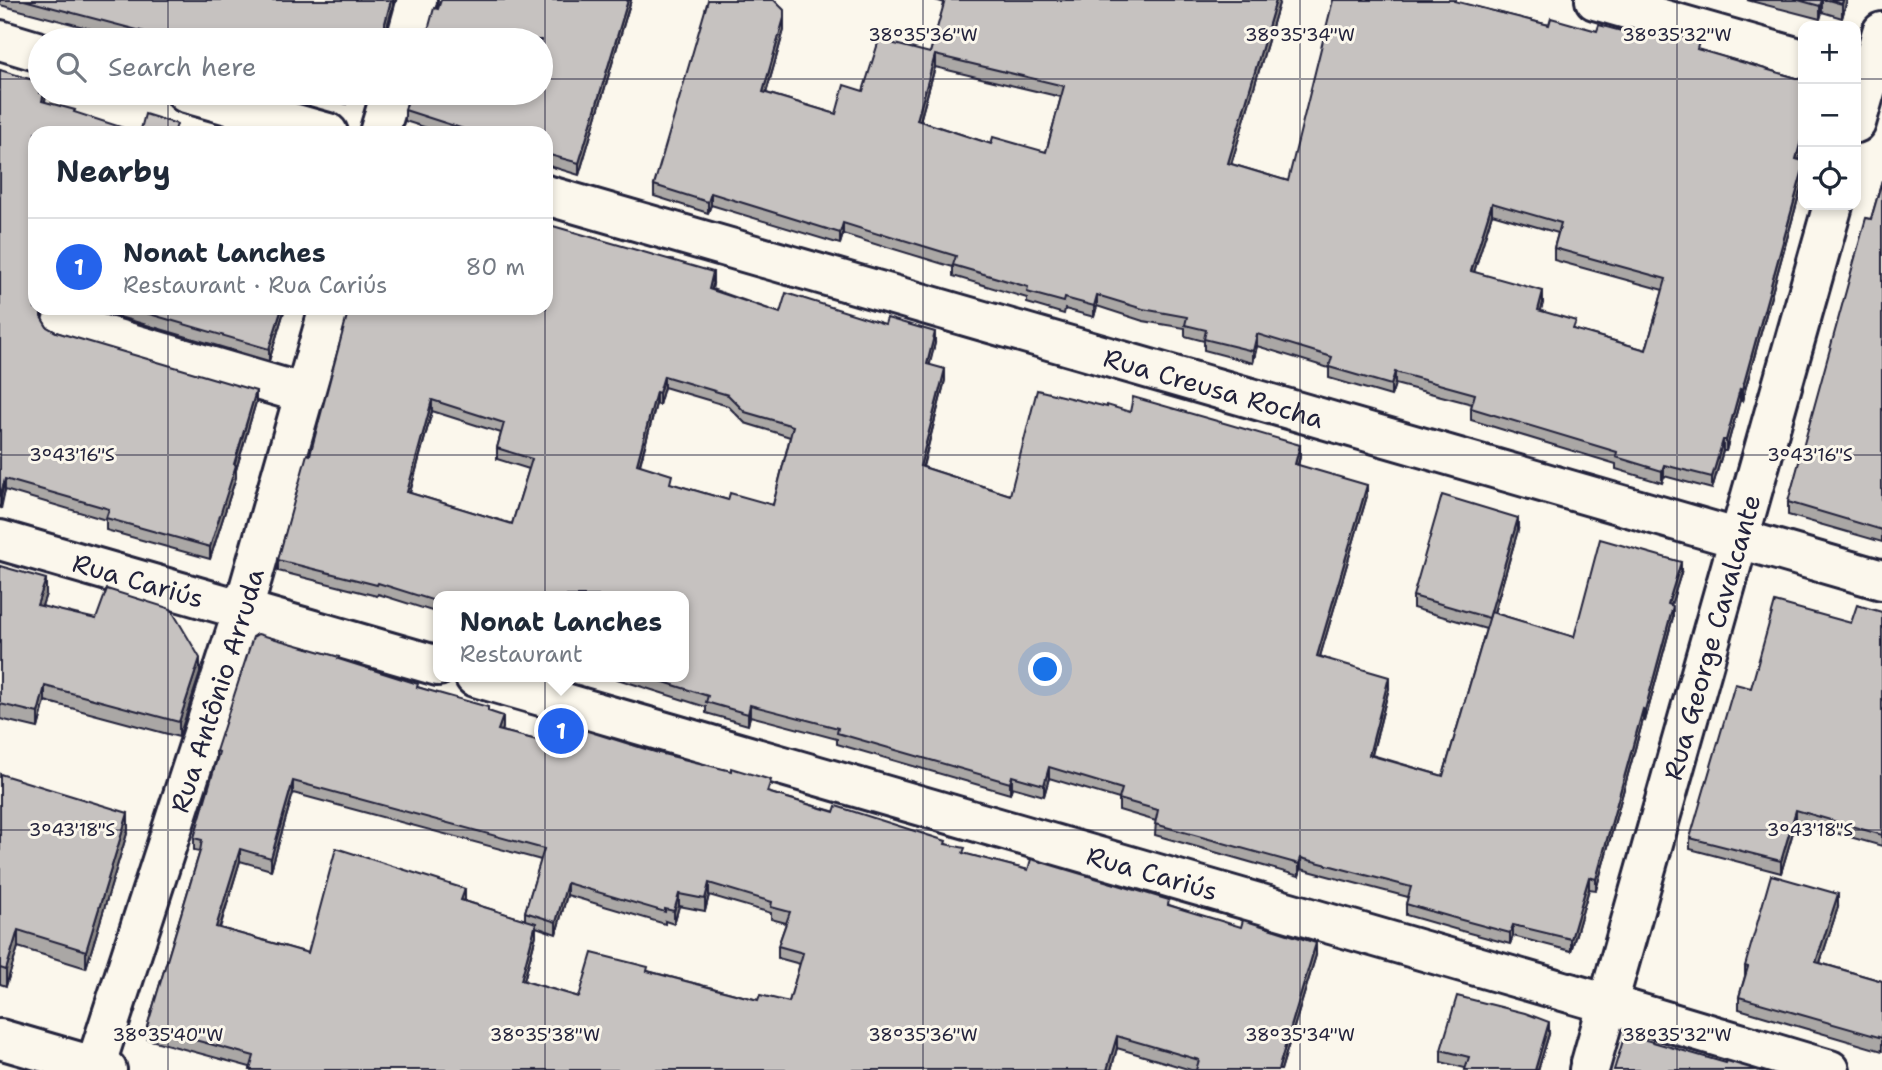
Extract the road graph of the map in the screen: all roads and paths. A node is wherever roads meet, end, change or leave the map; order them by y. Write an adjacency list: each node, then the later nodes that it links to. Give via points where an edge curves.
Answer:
1 (417, 0): 3 (street)
2 (1595, 0): 7 (street)
3 (409, 28)
4 (1882, 32): 8 (street)
5 (0, 40): 6 (street)
6 (28, 48)
7 (1798, 59)
8 (1869, 78): 11 (street)
9 (229, 105): 12 (street)
10 (387, 105): 13 (street)
11 (1861, 106)
12 (303, 126)
13 (381, 126)
14 (553, 197): 19 (street, Rua Creusa Rocha)
15 (1832, 210): 19 (street, Rua George Cavalcante)
16 (327, 315): 18 (street, Rua Antônio Arruda)
17 (62, 323): 18 (street)
18 (305, 394): 22 (street, Rua Antônio Arruda)
19 (1738, 538): 21 (street, Rua Creusa Rocha); 25 (street, Rua George Cavalcante)
20 (0, 540): 22 (street, Rua Cariús)
21 (1882, 580)
22 (243, 610): 23 (street, Rua Cariús); 27 (street, Rua Antônio Arruda)
23 (433, 664)
24 (491, 682): 25 (street, Rua Cariús)
25 (1608, 1004): 28 (street, Rua George Cavalcante); 29 (street, Rua Cariús)
26 (0, 1040): 27 (street)
27 (99, 1069)
28 (1589, 1070)
29 (1830, 1070)

